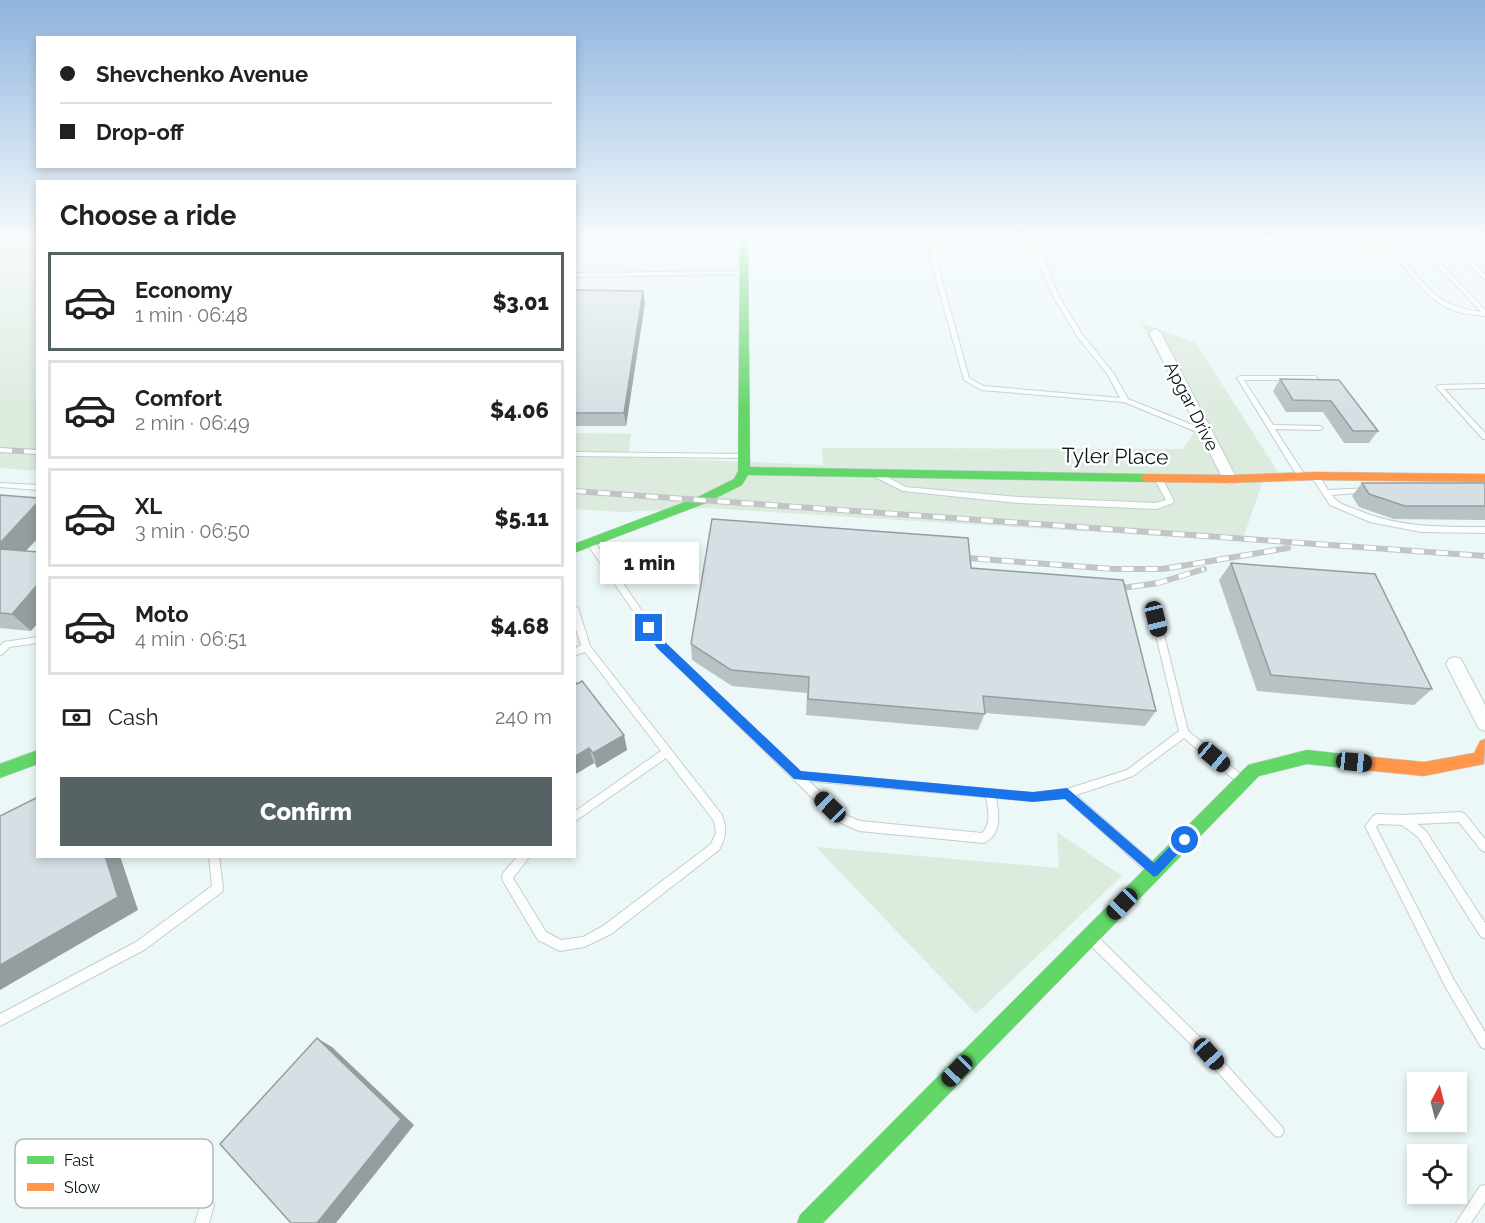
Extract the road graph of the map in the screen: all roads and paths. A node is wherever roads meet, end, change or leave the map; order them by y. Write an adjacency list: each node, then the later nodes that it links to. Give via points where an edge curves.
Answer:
1 (742, 298): 16 (street)
2 (943, 298): 10 (lane, via 966,379 981,388)
3 (1057, 298): 10 (lane)
4 (1434, 298): 6 (lane, via 1462,312)
5 (1470, 298): 6 (lane)
6 (1485, 314)
7 (1155, 333): 13 (street, Apgar Drive)
8 (1315, 378): 11 (lane, via 1240,378)
9 (1485, 386): 14 (lane, via 1439,387)
10 (1125, 400): 13 (lane)
11 (1272, 428): 12 (lane); 19 (lane)
12 (1320, 428)
13 (1206, 433): 21 (street, Apgar Drive)
14 (1485, 437)
15 (576, 454): 16 (lane)
16 (744, 456): 17 (street)
17 (744, 471): 18 (street, Tyler Place); 28 (street, via 738,482 702,500)
18 (875, 473): 20 (street, Tyler Place); 20 (lane, via 903,489 1019,500 1157,506 1170,501)
19 (1308, 476): 21 (street, Tyler Place); 22 (street, Tyler Place); 26 (lane)
20 (1158, 478): 21 (street, Tyler Place)
21 (1230, 479)
22 (1482, 481)
23 (0, 485): 24 (lane)
24 (36, 488)
25 (1374, 490): 26 (lane)
26 (1326, 493): 27 (lane, via 1333,503 1373,520 1421,529)
27 (1485, 530)
28 (591, 543): 29 (street); 44 (lane, via 661,645)
29 (576, 548)
30 (576, 614): 34 (lane)
31 (1156, 619): 39 (lane)
32 (36, 640): 33 (lane)
33 (4, 643): 35 (lane)
34 (586, 647): 36 (lane); 41 (lane)
35 (0, 652)
36 (576, 652)
37 (1455, 664): 38 (street)
38 (1485, 723)
39 (1184, 733): 45 (lane); 47 (lane, via 1130,773)
40 (1485, 746): 45 (street, via 1479,759 1424,769 1307,757 1254,771)
41 (666, 753): 48 (lane); 52 (lane, via 718,819 721,837 716,847 607,930 584,942 560,946 542,936 507,877)
42 (36, 758): 43 (street)
43 (0, 771)
44 (798, 776): 46 (lane); 46 (lane, via 848,823 974,838 990,834)
45 (1243, 782): 53 (street)
46 (990, 793): 47 (lane, via 1033,797)
47 (1067, 794): 53 (lane)
48 (576, 817)
49 (1404, 820): 50 (lane, via 1461,818); 54 (lane, via 1422,834); 57 (lane, via 1377,819 1370,826 1450,984)
50 (1485, 847)
51 (214, 858): 56 (lane, via 218,888 140,946)
52 (523, 858)
53 (1154, 871): 55 (street)
54 (1485, 933)
55 (1089, 937): 58 (lane, via 1209,1054); 62 (street)
56 (0, 1020)
57 (1485, 1043)
58 (1278, 1131)
59 (1485, 1191): 63 (lane)
60 (206, 1208): 61 (lane)
61 (202, 1223)
62 (808, 1223)
63 (1463, 1223)

